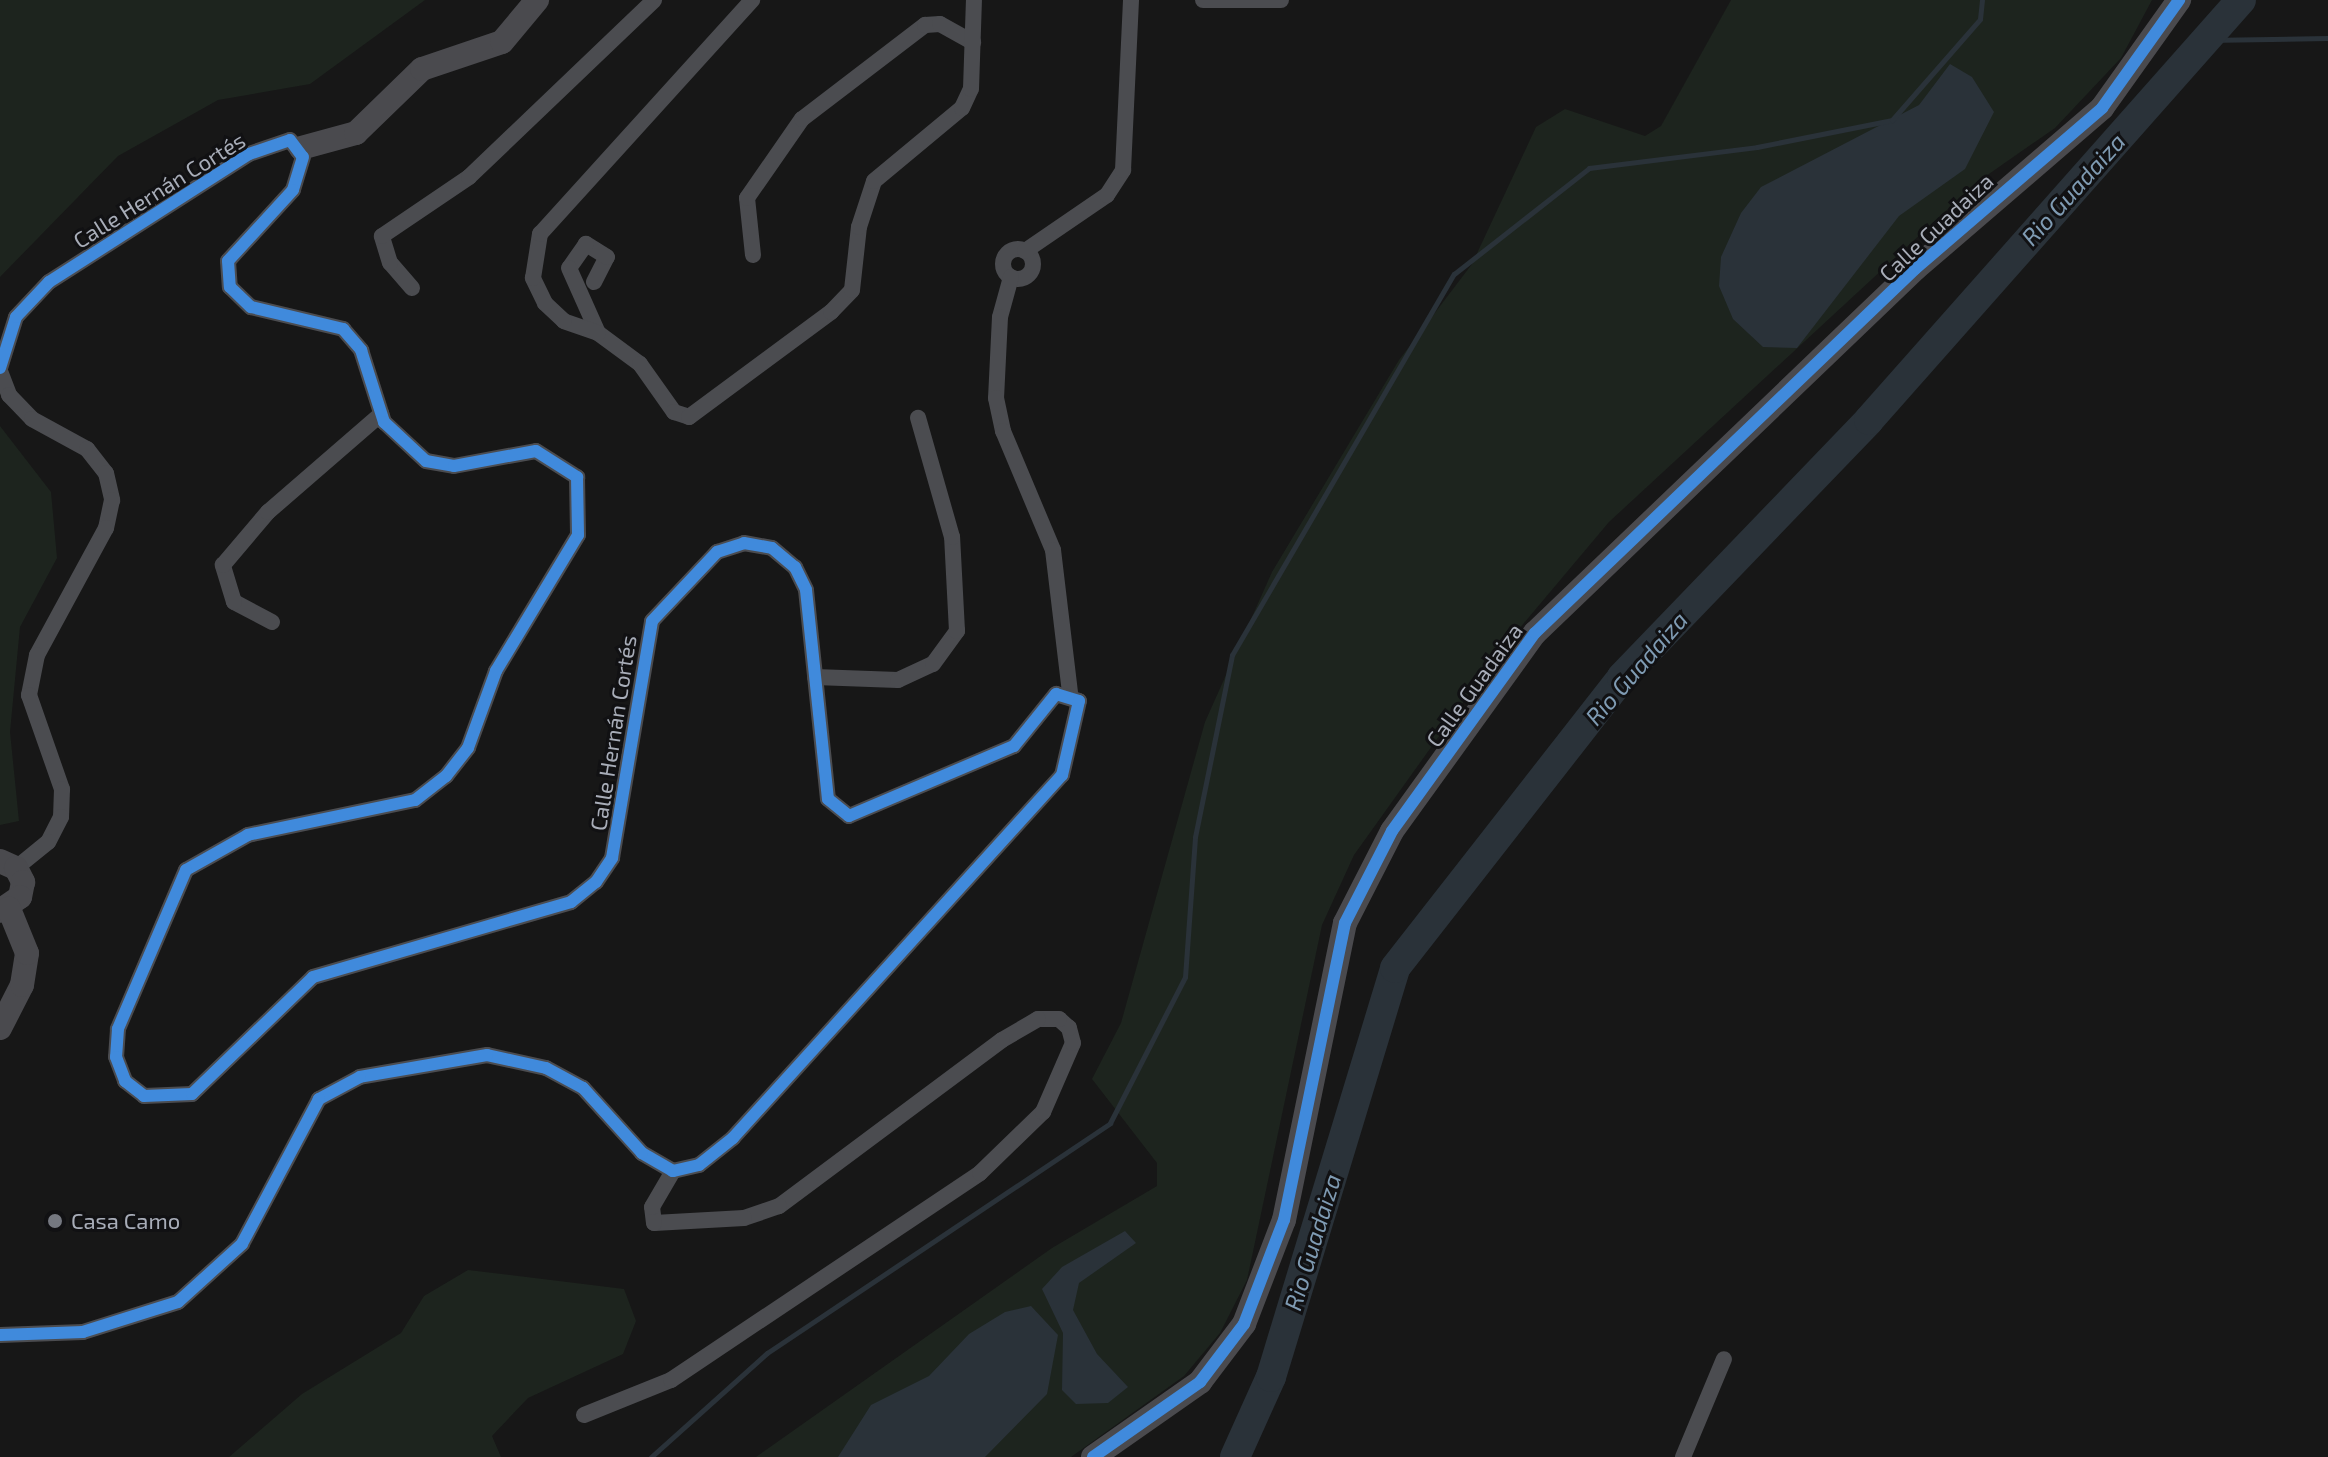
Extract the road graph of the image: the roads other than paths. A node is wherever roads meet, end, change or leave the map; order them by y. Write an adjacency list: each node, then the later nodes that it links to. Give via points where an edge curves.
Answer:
1 (537, 0): 10 (street, via 502,42 422,69 356,133)
2 (654, 0): 13 (street, via 469,177 382,236 390,263)
3 (752, 0): 14 (street, via 540,234 533,278 545,303 564,321)
4 (974, 0): 9 (street)
5 (1131, 0): 20 (street, via 1123,170 1107,195 1025,251 1031,271 1011,277 1000,317 996,398 1003,431 1053,550)
6 (1203, 0): 7 (street)
7 (1281, 0)
8 (2179, 0): 28 (street, Calle Guadaiza, via 2102,108 1915,269 1535,633 1392,831 1345,923 1284,1220 1244,1324 1200,1382)
9 (973, 42): 11 (street, via 940,24 925,25 802,119 747,198); 14 (street, via 971,89 962,108 874,181 859,227 852,290 831,312 689,417 674,412 640,364)
10 (301, 148): 15 (street, Calle Hernán Cortés, via 290,140 249,154 49,282 16,317); 16 (street, Calle Hernán Cortés, via 293,190 228,261 230,287 251,307 343,329 361,350)
11 (753, 255)
12 (594, 282): 14 (street, via 607,257 586,244 569,268)
13 (412, 288)
14 (598, 333)
15 (0, 370): 21 (street, Calle Hernán Cortés, via 9,395 32,419 87,449 106,473 112,500 106,528 37,655 29,695 62,789 61,817 48,842)
16 (381, 414): 18 (street, via 268,512 223,565 234,602); 19 (street, Calle Hernán Cortés, via 426,461 454,466 536,451 559,460 577,477 578,535 496,671 468,748 446,776 415,800 248,835 186,870 118,1029 116,1057 125,1081 144,1096 192,1094 313,977 571,902 596,882 612,858 652,621 717,552 758,545 795,567 806,590)
17 (918, 418): 19 (street, via 952,537 957,631 933,664 898,680)
18 (272, 622)
19 (815, 677): 20 (street, Calle Hernán Cortés, via 828,799 849,816 1014,746 1056,694)
20 (1070, 693): 24 (street, via 1079,701 1062,775 733,1138 699,1165)
21 (8, 864): 22 (street, via 20,897)
22 (5, 910): 23 (street, via 27,953 22,985)
23 (0, 1028)
24 (673, 1171): 25 (street, via 642,1153 583,1088 546,1068 487,1055 360,1077 319,1099 242,1244 178,1302 83,1332); 27 (street, via 652,1207 654,1223 744,1218 779,1206 1002,1040 1038,1019 1059,1019 1069,1028 1073,1043 1043,1112 980,1173 671,1380)
25 (0, 1335)
26 (1724, 1359): 29 (street)
27 (584, 1415)
28 (1093, 1457)
29 (1683, 1457)

